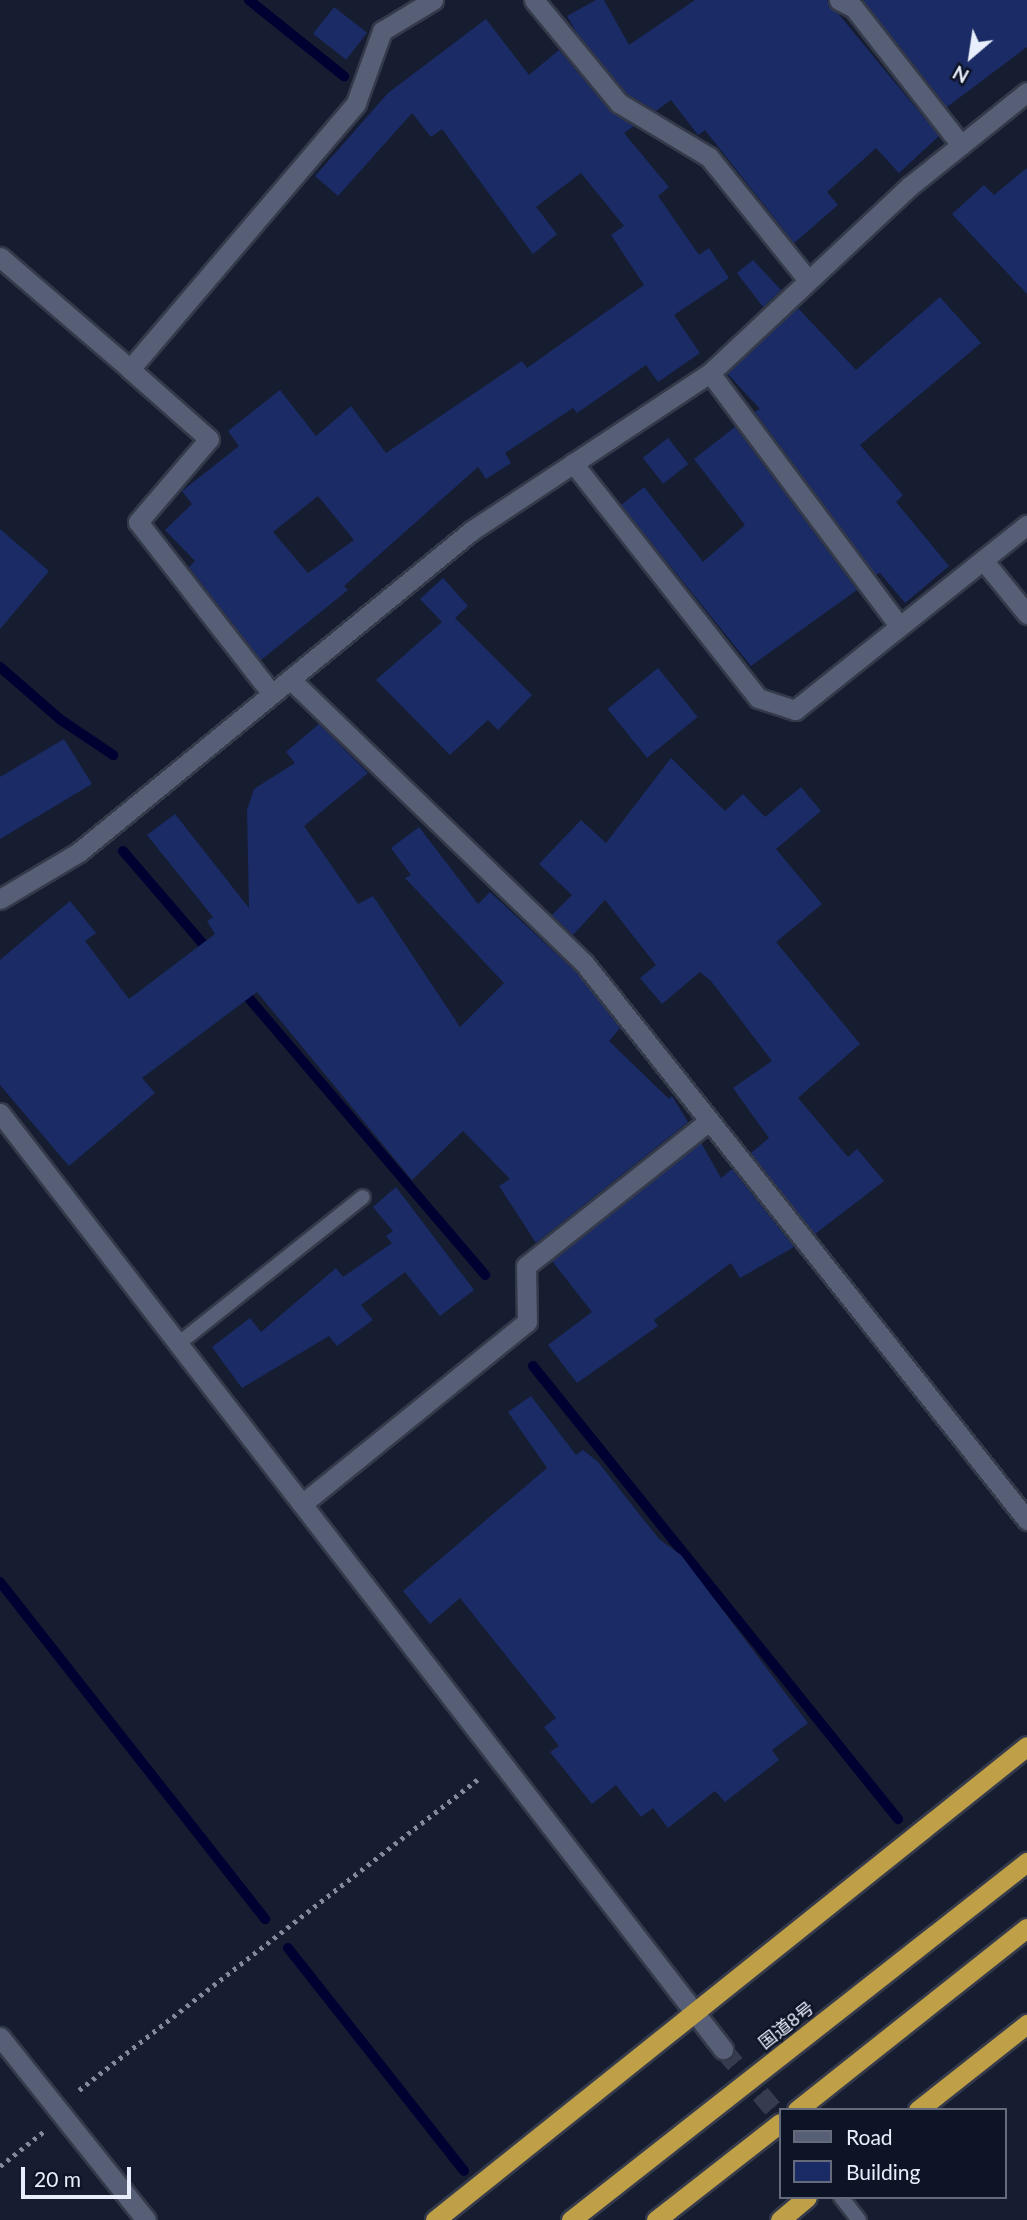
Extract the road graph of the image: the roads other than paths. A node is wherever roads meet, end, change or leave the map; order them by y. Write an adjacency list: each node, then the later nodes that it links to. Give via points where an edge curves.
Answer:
1 (433, 0): 8 (street, via 382,31 356,103)
2 (534, 0): 7 (street, via 619,103 709,157)
3 (839, 0): 5 (street, via 854,8)
4 (1027, 92): 5 (street)
5 (961, 145): 7 (street)
6 (0, 257): 8 (street)
7 (808, 281): 9 (street)
8 (131, 369): 16 (street, via 209,439 138,522)
9 (710, 373): 10 (street); 14 (street)
10 (573, 463): 14 (street, via 758,698 795,710); 15 (street, via 471,531)
11 (1027, 525): 12 (street)
12 (983, 560): 13 (street); 14 (street)
13 (1027, 614)
14 (899, 626)
15 (290, 679): 16 (street); 19 (street, via 584,963)
16 (272, 694): 17 (street, via 79,852)
17 (0, 899)
18 (0, 1113): 21 (street)
19 (709, 1121): 22 (street, via 526,1266 527,1322); 23 (street)
20 (363, 1197): 21 (lane)
21 (178, 1343): 22 (street)
22 (302, 1504): 27 (street)
23 (1027, 1520)
24 (1027, 1746): 27 (highway)
25 (1027, 1863): 38 (highway, 国道8号)
26 (1027, 1928): 31 (highway)
27 (695, 2013): 30 (street); 37 (highway)
28 (1027, 2024): 32 (highway)
29 (0, 2037): 36 (street)
30 (723, 2049)
31 (800, 2108)
32 (921, 2108)
33 (778, 2125): 39 (highway)
34 (805, 2199): 40 (highway)
35 (843, 2199): 41 (lane)
36 (146, 2220)
37 (435, 2220)
38 (570, 2220)
39 (656, 2220)
40 (780, 2220)
41 (859, 2220)

